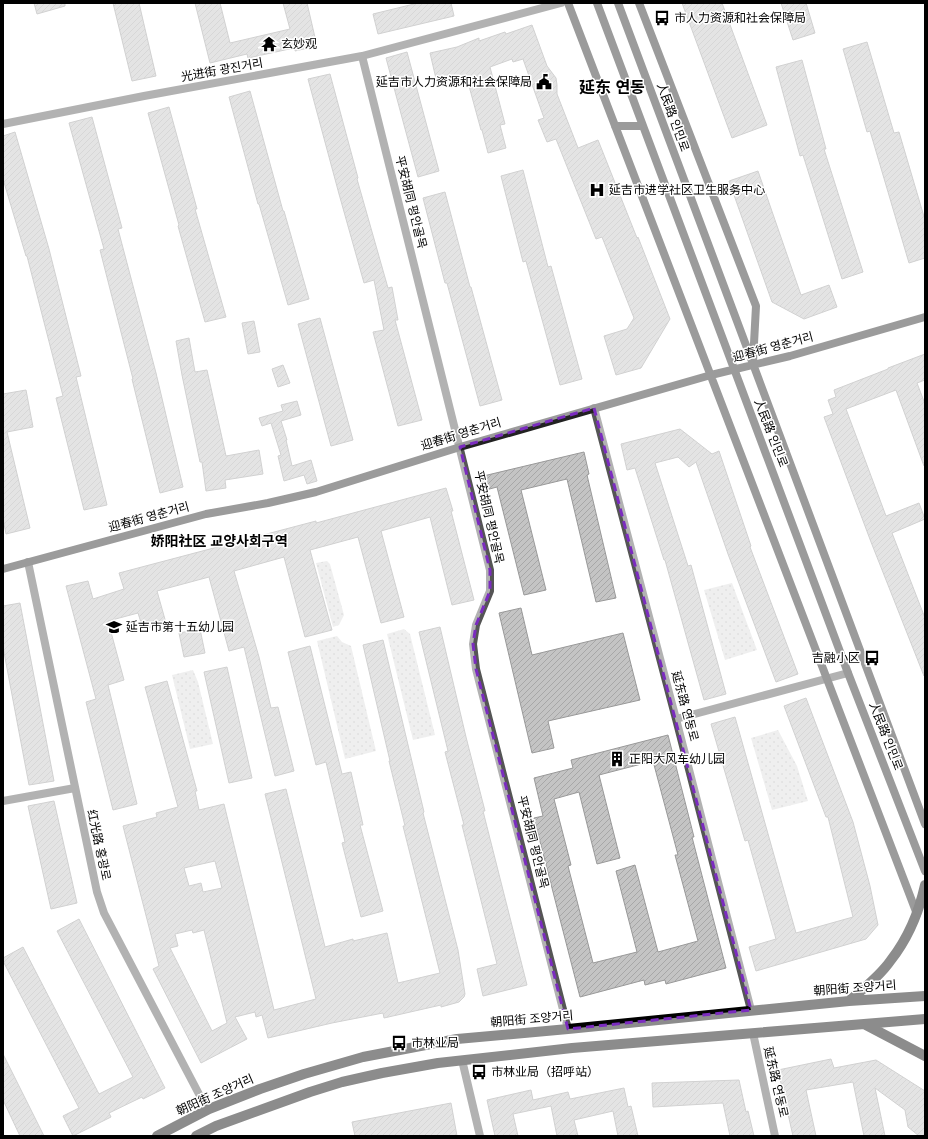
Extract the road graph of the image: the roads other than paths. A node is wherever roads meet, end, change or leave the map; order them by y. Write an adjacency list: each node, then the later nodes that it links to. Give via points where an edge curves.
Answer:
1 (561, 3): 6 (street, 光进街 광진거리)
2 (568, 3): 8 (street)
3 (596, 3): 9 (street, 人民路 인민로)
4 (618, 3): 11 (street, 人民路 인민로)
5 (639, 3): 11 (street, via 756,306)
6 (362, 56): 7 (street, 光进街 광진거리); 15 (street, 平安胡同 평안골목)
7 (3, 124)
8 (615, 126): 9 (street); 13 (street)
9 (643, 126): 12 (street, 人民路 인민로)
10 (925, 317): 11 (street, 迎春街 영춘거리)
11 (753, 365): 12 (street, 迎春街 영춘거리); 23 (street, 人民路 인민로)
12 (734, 370): 13 (street, 迎春街 영춘거리); 18 (street, 人民路 인민로)
13 (711, 375): 14 (street, 迎春街 영춘거리); 19 (street)
14 (594, 408): 15 (street, 迎春街 영춘거리); 20 (street, 延东路 연동로)
15 (460, 447): 16 (street, 迎春街 영춘거리, via 316,492 206,514); 32 (street, 平安胡同 평안골목, via 490,570 490,592 476,625 473,644 476,669)
16 (28, 562): 17 (street, 迎春街 영춘거리); 21 (street, 红光路 홍광로)
17 (3, 570)
18 (848, 673): 19 (street); 24 (street, 人民路 인민로)
19 (827, 678): 20 (street); 26 (street)
20 (676, 719): 29 (street, 延东路 연동로)
21 (75, 788): 22 (street); 36 (street, 红光路 홍광로, via 97,892 104,913)
22 (3, 801)
23 (925, 824)
24 (925, 871)
25 (925, 885): 26 (main road)
26 (917, 914): 28 (main road, via 891,961)
27 (925, 996): 28 (main road, 朝阳街 조양거리)
28 (849, 1000): 29 (main road, 朝阳街 조양거리)
29 (751, 1010): 32 (main road, 朝阳街 조양거리)
30 (925, 1019): 31 (main road)
31 (866, 1025): 33 (main road); 34 (main road)
32 (568, 1029): 36 (main road, 朝阳街 조양거리, via 457,1039 363,1057 304,1074)
33 (752, 1033): 35 (main road); 40 (street, 延东路 연동로)
34 (925, 1056)
35 (462, 1060): 38 (main road, via 342,1082 216,1126); 39 (street)
36 (209, 1109): 37 (main road, 朝阳街 조양거리)
37 (157, 1136)
38 (196, 1136)
39 (480, 1136)
40 (776, 1136)

